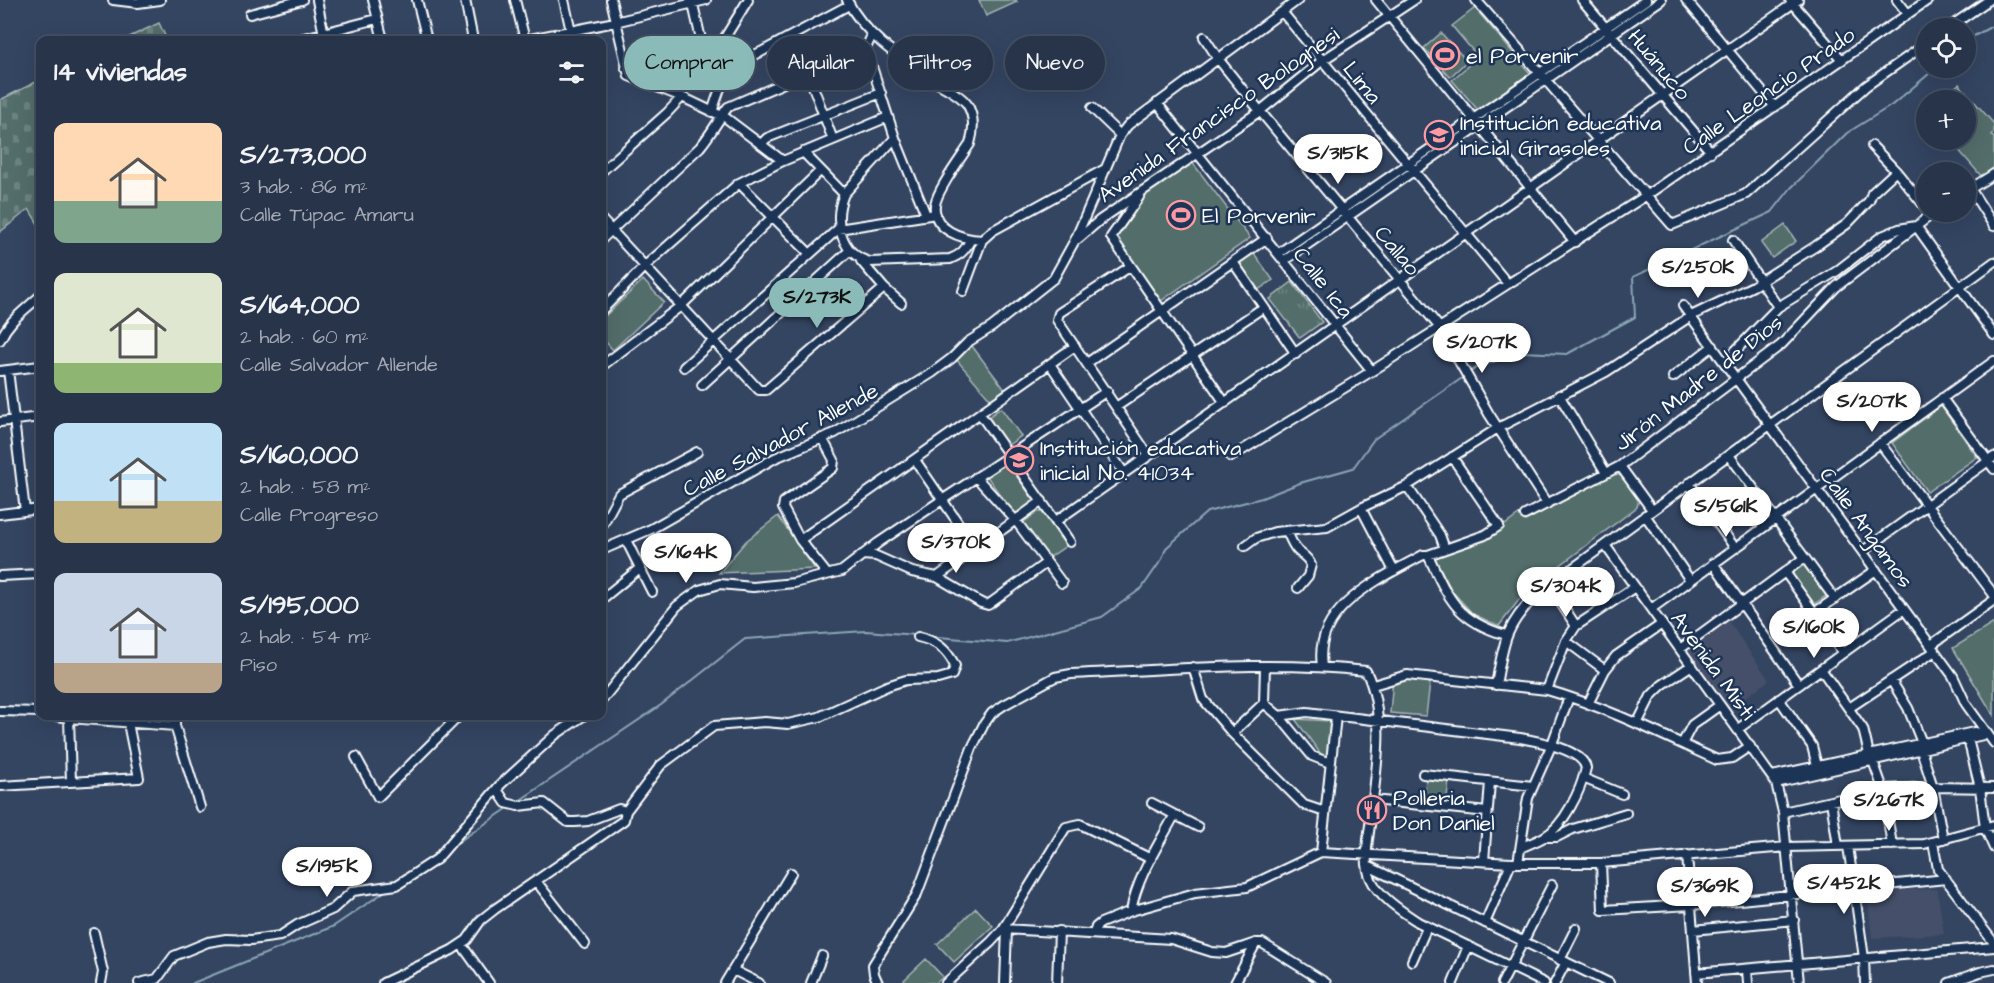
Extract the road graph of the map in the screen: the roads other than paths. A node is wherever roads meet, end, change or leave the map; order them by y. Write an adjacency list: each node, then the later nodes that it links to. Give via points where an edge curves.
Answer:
1 (114, 0): 2 (street)
2 (160, 0)
3 (302, 0): 28 (street)
4 (317, 0): 37 (street)
5 (373, 0): 32 (street)
6 (417, 0): 40 (street)
7 (465, 0): 41 (street)
8 (514, 0): 42 (street)
9 (564, 0): 34 (street)
10 (611, 0): 33 (street)
11 (706, 0): 24 (street)
12 (748, 0): 46 (street)
13 (1298, 0): 27 (street)
14 (1376, 0): 30 (street)
15 (1414, 0): 30 (street, Avenida Francisco Bolognesi)
16 (1476, 0): 54 (street)
17 (1582, 0): 35 (street, Huánuco)
18 (1646, 0): 35 (street)
19 (1661, 0): 35 (street)
20 (1686, 0): 48 (street)
21 (1897, 0): 29 (street)
22 (1928, 0): 29 (street, Calle Leoncio Prado)
23 (1989, 0): 31 (street)
24 (693, 1): 33 (street); 45 (street)
25 (1794, 1): 48 (street); 53 (street)
26 (848, 3): 36 (street); 66 (street, via 734,64 725,74)
27 (1283, 13): 51 (street); 52 (street, Lima)
28 (250, 14)
29 (1908, 14): 53 (street, Calle Leoncio Prado)
30 (1390, 17): 52 (street, Avenida Francisco Bolognesi); 70 (street)
31 (1963, 18)
32 (377, 19): 38 (street); 39 (street)
33 (615, 22): 34 (street); 50 (street)
34 (570, 31): 43 (street); 44 (street)
35 (1608, 31): 54 (street); 60 (street, Huánuco)
36 (872, 35): 96 (street, via 962,99 970,110 970,144 939,194)
37 (325, 36)
38 (328, 36)
39 (382, 36)
40 (427, 36)
41 (472, 36)
42 (524, 36)
43 (545, 36)
44 (572, 36)
45 (700, 36)
46 (725, 36)
47 (1204, 37): 51 (street, Callao)
48 (1727, 49): 60 (street); 63 (street)
49 (1916, 51): 92 (street, via 1866,86 1746,194 1672,225)
50 (624, 60)
51 (1219, 60): 62 (street); 65 (street, Callao)
52 (1323, 60): 65 (street, Avenida Francisco Bolognesi); 82 (street, Lima)
53 (1842, 60): 63 (street, Calle Leoncio Prado)
54 (1542, 76): 70 (street); 73 (street)
55 (876, 78): 59 (street)
56 (664, 90): 61 (street)
57 (768, 90): 67 (street, via 729,107)
58 (814, 90): 68 (street)
59 (881, 93): 68 (street); 69 (street)
60 (1662, 94): 73 (street); 78 (street, Huánuco)
61 (682, 97): 66 (street); 81 (street)
62 (1157, 103): 71 (street); 79 (street, Calle Ica)
63 (1775, 107): 78 (street, Calle Leoncio Prado)
64 (1092, 108): 71 (street)
65 (1260, 111): 79 (street, Avenida Francisco Bolognesi); 95 (street, Callao)
66 (712, 112): 67 (street)
67 (721, 116): 75 (street); 104 (street, via 700,147)
68 (824, 116): 74 (street); 75 (street, via 767,138)
69 (888, 117): 72 (street); 74 (street)
70 (1477, 122): 82 (street); 89 (street)
71 (1120, 135): 83 (street)
72 (895, 138): 91 (street); 97 (street)
73 (1598, 139): 89 (street); 92 (street)
74 (833, 140): 77 (street)
75 (761, 144): 80 (street)
76 (1872, 146): 85 (street)
77 (803, 152): 80 (street); 84 (street)
78 (1711, 152): 92 (street, Calle Leoncio Prado)
79 (1198, 153): 90 (street, Avenida Francisco Bolognesi); 107 (street, Calle Ica)
80 (783, 161): 87 (street)
81 (606, 167)
82 (1410, 168): 95 (street); 105 (street, Lima)
83 (1105, 169): 109 (street); 110 (street)
84 (820, 171): 91 (street); 98 (street)
85 (1896, 171): 93 (street); 123 (street, via 1847,224)
86 (1994, 174): 88 (street)
87 (739, 183): 98 (street); 120 (street)
88 (1976, 186)
89 (1530, 187): 105 (street); 112 (street)
90 (1142, 191): 110 (street, Avenida Francisco Bolognesi); 121 (street, via 1111,237)
91 (844, 194): 103 (street)
92 (1647, 195): 112 (street, Calle Leoncio Prado)
93 (1916, 195)
94 (1976, 202): 102 (street)
95 (1344, 213): 114 (street); 117 (street); 122 (street, Callao)
96 (936, 214): 97 (street); 108 (street, via 944,228)
97 (926, 215): 103 (street)
98 (773, 216): 115 (street); 130 (street)
99 (1920, 222): 101 (street, Jirón Madre de Dios)
100 (606, 225): 104 (street)
101 (1916, 226): 125 (street); 134 (street, via 1882,236 1837,271); 157 (street, Jirón Madre de Dios, via 1836,287 1781,345)
102 (1994, 226)
103 (838, 229): 113 (street); 115 (street)
104 (610, 230): 106 (street); 120 (street)
105 (1465, 233): 122 (street); 124 (street, Lima)
106 (606, 234)
107 (1267, 238): 114 (street, Calle Ica); 118 (street)
108 (970, 239): 109 (street); 116 (street, via 960,255 950,259)
109 (982, 240): 127 (street)
110 (1076, 240): 171 (street, Calle Salvador Allende, via 1054,278 992,327 893,398)
111 (1733, 240): 123 (street)
112 (1575, 242): 124 (street, Calle Leoncio Prado)
113 (849, 251): 116 (street); 147 (street)
114 (1279, 253): 117 (street, Calle Ica)
115 (810, 254): 141 (street)
116 (860, 260): 126 (street)
117 (1285, 260): 137 (street, Calle Ica)
118 (1233, 262): 133 (street); 135 (street)
119 (1994, 262): 125 (street)
120 (645, 266): 130 (street); 131 (street)
121 (1131, 266): 135 (street); 142 (street, via 1059,313 1057,320)
122 (1400, 280): 137 (street); 138 (street, Callao)
123 (1761, 281): 134 (street); 136 (street)
124 (1508, 284): 138 (street, Calle Leoncio Prado)
125 (1960, 287): 139 (street); 169 (street)
126 (884, 288): 129 (street); 147 (street, via 766,390 759,390)
127 (963, 291)
128 (36, 299): 140 (street, via 6,327)
129 (901, 303)
130 (682, 305): 141 (street); 149 (street)
131 (606, 306)
132 (1683, 306): 136 (street, Calle Angamos)
133 (1264, 307): 145 (street); 146 (street)
134 (1778, 307): 144 (street)
135 (1162, 312): 146 (street); 150 (street)
136 (1691, 316): 143 (street, Calle Angamos); 160 (street, via 1606,372)
137 (1336, 327): 145 (street); 155 (street, Calle Ica)
138 (1440, 328): 155 (street, Calle Leoncio Prado); 170 (street, Callao)
139 (1994, 335)
140 (0, 340)
141 (714, 340): 147 (street); 153 (street)
142 (1075, 346): 150 (street); 151 (street)
143 (1713, 346): 156 (street); 157 (street, Calle Angamos)
144 (1735, 351)
145 (1296, 354): 162 (street)
146 (1192, 356): 162 (street); 163 (street)
147 (731, 359): 158 (street)
148 (1994, 360): 161 (street)
149 (606, 363)
150 (1087, 363): 159 (street)
151 (1050, 364): 164 (street); 165 (street)
152 (36, 366): 154 (street)
153 (684, 367)
154 (4, 370): 167 (street)
155 (1372, 371): 178 (street, Calle Leoncio Prado)
156 (1673, 377)
157 (1736, 378): 169 (street, Calle Angamos); 181 (street, Jirón Madre de Dios)
158 (702, 385)
159 (1107, 391): 163 (street); 164 (street)
160 (1559, 394): 170 (street); 183 (street)
161 (1942, 398): 172 (street); 179 (street)
162 (1225, 403): 176 (street)
163 (1116, 407): 176 (street)
164 (1081, 408): 174 (street); 184 (street)
165 (980, 414): 174 (street); 180 (street)
166 (36, 417): 167 (street)
167 (14, 420): 168 (street); 195 (street)
168 (0, 422)
169 (1770, 425): 175 (street); 188 (street, Calle Angamos)
170 (1498, 428): 177 (street); 191 (street, Callao)
171 (822, 438): 204 (street, Calle Salvador Allende, via 775,458); 205 (street, via 834,460 833,468 784,502 783,508)
172 (1880, 443): 188 (street); 192 (street)
173 (697, 452): 199 (street, via 620,494)
174 (1010, 454): 185 (street); 190 (street)
175 (1729, 455): 186 (street); 200 (street)
176 (1149, 456): 184 (street)
177 (1452, 457): 187 (street); 212 (street, via 1499,526)
178 (1231, 458)
179 (1991, 459): 182 (street); 192 (street)
180 (915, 460): 189 (street); 205 (street)
181 (1620, 466): 183 (street, Jirón Madre de Dios); 196 (street)
182 (1994, 469)
183 (1606, 472): 191 (street, Jirón Madre de Dios)
184 (1124, 473): 202 (street)
185 (976, 477): 189 (street); 201 (street)
186 (1689, 483): 196 (street); 210 (street)
187 (1407, 486): 193 (street); 212 (street)
188 (1817, 489): 200 (street); 213 (street, Calle Angamos)
189 (942, 500): 211 (street); 214 (street)
190 (1042, 501): 201 (street); 202 (street)
191 (1547, 504): 198 (street, Jirón Madre de Dios)
192 (1927, 506): 213 (street); 234 (street)
193 (1361, 508): 203 (street, via 1327,527); 221 (street)
194 (36, 510): 195 (street)
195 (25, 511): 197 (street)
196 (1649, 513): 207 (street); 227 (street)
197 (0, 514)
198 (1525, 515)
199 (606, 519)
200 (1776, 519): 210 (street); 216 (street)
201 (1016, 520): 211 (street); 217 (street)
202 (1056, 520): 206 (street)
203 (1287, 531): 208 (street, via 1256,538); 231 (street, via 1311,565)
204 (626, 540): 209 (street, Calle Salvador Allende); 219 (street)
205 (800, 540): 224 (street)
206 (1070, 542)
207 (1605, 544): 229 (street); 230 (street, Avenida Misti)
208 (1245, 546)
209 (606, 548)
210 (1735, 548): 218 (street)
211 (976, 549): 226 (street)
212 (1445, 549): 215 (street)
213 (1863, 551): 220 (street, Calle Angamos)
214 (862, 555): 224 (street, via 842,571); 226 (street)
215 (1428, 555): 221 (street); 242 (street, via 1456,607 1479,626)
216 (1804, 558): 222 (street); 235 (street)
217 (1046, 563): 226 (street, via 988,605); 228 (street)
218 (1713, 564): 227 (street); 236 (street)
219 (640, 568): 232 (street); 233 (street)
220 (1876, 570): 235 (street); 238 (street, Calle Angamos)
221 (1394, 571): 250 (street, via 1359,591 1328,627 1321,643)
222 (1785, 572): 236 (street); 239 (street)
223 (36, 574): 225 (street)
224 (827, 574): 259 (street, via 794,583 753,587 720,584 699,590 677,606)
225 (0, 576)
226 (937, 577)
227 (1690, 580): 237 (street)
228 (1062, 583)
229 (1549, 585): 241 (street); 242 (street, via 1519,613)
230 (1635, 587): 237 (street, Avenida Misti); 241 (street)
231 (1298, 588)
232 (652, 592)
233 (606, 596)
234 (1994, 598): 245 (street)
235 (1835, 599): 239 (street)
236 (1742, 604): 246 (street); 257 (street)
237 (1651, 609): 240 (street, Avenida Misti)
238 (1904, 609): 245 (street, Calle Angamos); 247 (street)
239 (1814, 613): 247 (street)
240 (1662, 624): 246 (street, Avenida Misti); 253 (street, via 1616,656)
241 (1576, 626): 244 (street)
242 (1506, 635): 256 (street)
243 (918, 637): 310 (street, via 935,641 955,666 952,675 906,680 819,717 788,724 714,726 661,765)
244 (1566, 641): 253 (street); 258 (street)
245 (1933, 648): 254 (street); 264 (street, Calle Angamos, via 1953,676)
246 (1680, 649): 248 (street, Avenida Misti)
247 (1843, 653): 252 (street)
248 (1692, 665): 265 (street, Avenida Misti); 278 (street, via 1651,696)
249 (1265, 666): 250 (street); 251 (street); 262 (street)
250 (1322, 666): 255 (street, via 1366,671)
251 (1193, 667): 281 (street, via 1203,699); 371 (street, via 1071,674 1055,678 992,713 972,748 917,894 873,965)
252 (1821, 669): 257 (street); 266 (street)
253 (1605, 670): 263 (street)
254 (1891, 680): 266 (street); 288 (street, via 1908,708)
255 (1373, 685): 256 (street, via 1407,675); 276 (street)
256 (1496, 685): 258 (street)
257 (1799, 685): 261 (street)
258 (1547, 690): 260 (street)
259 (606, 695)
260 (1569, 697): 263 (street); 285 (street)
261 (1779, 699): 280 (street); 292 (street, via 1812,746)
262 (1264, 703): 269 (street); 281 (street)
263 (1588, 704): 278 (street)
264 (1966, 704): 282 (street, Calle Angamos); 283 (street)
265 (1720, 705): 280 (street, Avenida Misti); 286 (street, via 1692,725)
266 (1849, 708): 290 (street, via 1863,729)
267 (0, 711): 268 (street)
268 (36, 712)
269 (1279, 716): 270 (street, via 1307,712); 291 (street, via 1312,756)
270 (1336, 716): 276 (street); 291 (street)
271 (69, 720): 296 (street)
272 (93, 720): 277 (street)
273 (175, 720): 279 (street)
274 (455, 720): 289 (street, via 378,797)
275 (577, 720): 299 (street)
276 (1380, 720): 285 (street); 306 (street)
277 (128, 723): 279 (street); 296 (street, via 139,778)
278 (1637, 724): 286 (street)
279 (175, 726): 309 (street)
280 (1738, 729): 287 (street, Avenida Misti)
281 (1232, 733): 311 (street, via 1304,805)
282 (1987, 734): 283 (street); 284 (street, Calle Angamos)
283 (1972, 736): 288 (street); 302 (street)
284 (1994, 743)
285 (1552, 744): 294 (street, via 1583,761); 300 (street)
286 (1682, 744): 287 (street, via 1722,760)
287 (1750, 746): 295 (street, Avenida Misti)
288 (1921, 746): 290 (street); 301 (street)
289 (356, 757)
290 (1871, 758): 292 (street); 295 (street); 304 (street)
291 (1330, 763): 311 (street)
292 (1817, 766): 295 (street)
293 (1423, 774): 297 (street)
294 (1583, 778): 305 (street); 319 (street, via 1576,797)
295 (1774, 780): 313 (street, Avenida Misti)
296 (71, 782): 298 (street)
297 (1490, 782): 300 (street); 312 (street)
298 (0, 786)
299 (499, 786): 310 (street, via 506,803 518,806 542,802 568,822 588,821 618,809); 373 (street, via 437,859 397,885 353,891 333,909 280,936 208,942 174,956 156,979)
300 (1533, 786): 325 (street)
301 (1933, 787): 302 (street); 304 (street); 320 (street)
302 (1980, 788): 303 (street); 318 (street)
303 (1994, 788)
304 (1883, 789): 307 (street); 322 (street)
305 (1622, 794)
306 (1373, 800): 312 (street); 329 (street)
307 (1831, 801): 313 (street); 323 (street)
308 (1152, 803): 315 (street)
309 (200, 807)
310 (626, 811): 338 (street, via 624,820)
311 (1325, 812): 328 (street)
312 (1487, 812): 332 (street)
313 (1783, 812): 326 (street, Avenida Misti)
314 (1626, 813): 319 (street, via 1557,837)
315 (1174, 816): 317 (street); 331 (street)
316 (1994, 825): 318 (street)
317 (1198, 827)
318 (1985, 828): 320 (street); 327 (street)
319 (1546, 837): 325 (street)
320 (1943, 839): 321 (street)
321 (1933, 842): 322 (street); 337 (street, via 1938,869)
322 (1892, 845): 324 (street)
323 (1838, 846): 324 (street); 326 (street)
324 (1848, 846): 340 (street)
325 (1522, 847): 333 (street)
326 (1786, 847): 330 (street); 341 (street, Avenida Misti)
327 (1994, 848)
328 (1321, 852): 329 (street); 343 (street, via 1247,887 1196,892)
329 (1366, 855): 332 (street); 335 (street)
330 (1687, 855): 334 (street); 342 (street)
331 (1150, 859): 343 (street); 348 (street, via 1080,824 1066,827)
332 (1484, 861): 333 (street)
333 (1515, 863): 334 (street); 345 (street)
334 (1601, 863): 342 (street, via 1603,910)
335 (1368, 866): 345 (street); 346 (street, via 1371,879 1386,897)
336 (791, 873): 367 (street)
337 (1946, 879): 340 (street); 357 (street)
338 (536, 881): 355 (street, via 481,920); 356 (street)
339 (1552, 885): 353 (street)
340 (1853, 887): 341 (street); 360 (street)
341 (1791, 895): 342 (street); 344 (street, Avenida Misti)
342 (1691, 905): 349 (street)
343 (1131, 911): 352 (street, via 1101,923)
344 (1794, 920): 349 (street); 363 (street, Avenida Misti)
345 (1485, 923): 353 (street)
346 (1427, 927): 358 (street); 361 (street)
347 (1576, 928): 362 (street)
348 (1005, 929): 350 (street); 378 (street); 379 (street)
349 (1693, 930): 368 (street)
350 (1059, 931): 352 (street); 380 (street)
351 (94, 933): 372 (street, via 103,972)
352 (1094, 933): 354 (street, via 1171,939 1226,953)
353 (1523, 942): 362 (street); 364 (street)
354 (1256, 943): 381 (street); 382 (street)
355 (461, 944): 370 (street); 374 (street)
356 (585, 944)
357 (1994, 945): 360 (street)
358 (1468, 946): 364 (street); 383 (street)
359 (822, 956): 377 (street)
360 (1864, 958): 363 (street); 391 (street)
361 (1412, 961)
362 (1563, 961): 369 (street); 386 (street)
363 (1798, 964): 365 (street); 390 (street, Avenida Misti)
364 (1510, 967): 384 (street); 385 (street)
365 (1748, 969): 368 (street); 389 (street)
366 (1994, 969): 392 (street)
367 (733, 970): 375 (street); 376 (street)
368 (1696, 973): 388 (street)
369 (1593, 979): 387 (street)
370 (385, 982)
371 (875, 982)
372 (101, 983)
373 (139, 983)
374 (489, 983)
375 (725, 983)
376 (759, 983)
377 (811, 983)
378 (946, 983)
379 (1005, 983)
380 (1057, 983)
381 (1235, 983)
382 (1326, 983)
383 (1453, 983)
384 (1502, 983)
385 (1544, 983)
386 (1555, 983)
387 (1609, 983)
388 (1697, 983)
389 (1748, 983)
390 (1799, 983)
391 (1865, 983)
392 (1949, 983)

